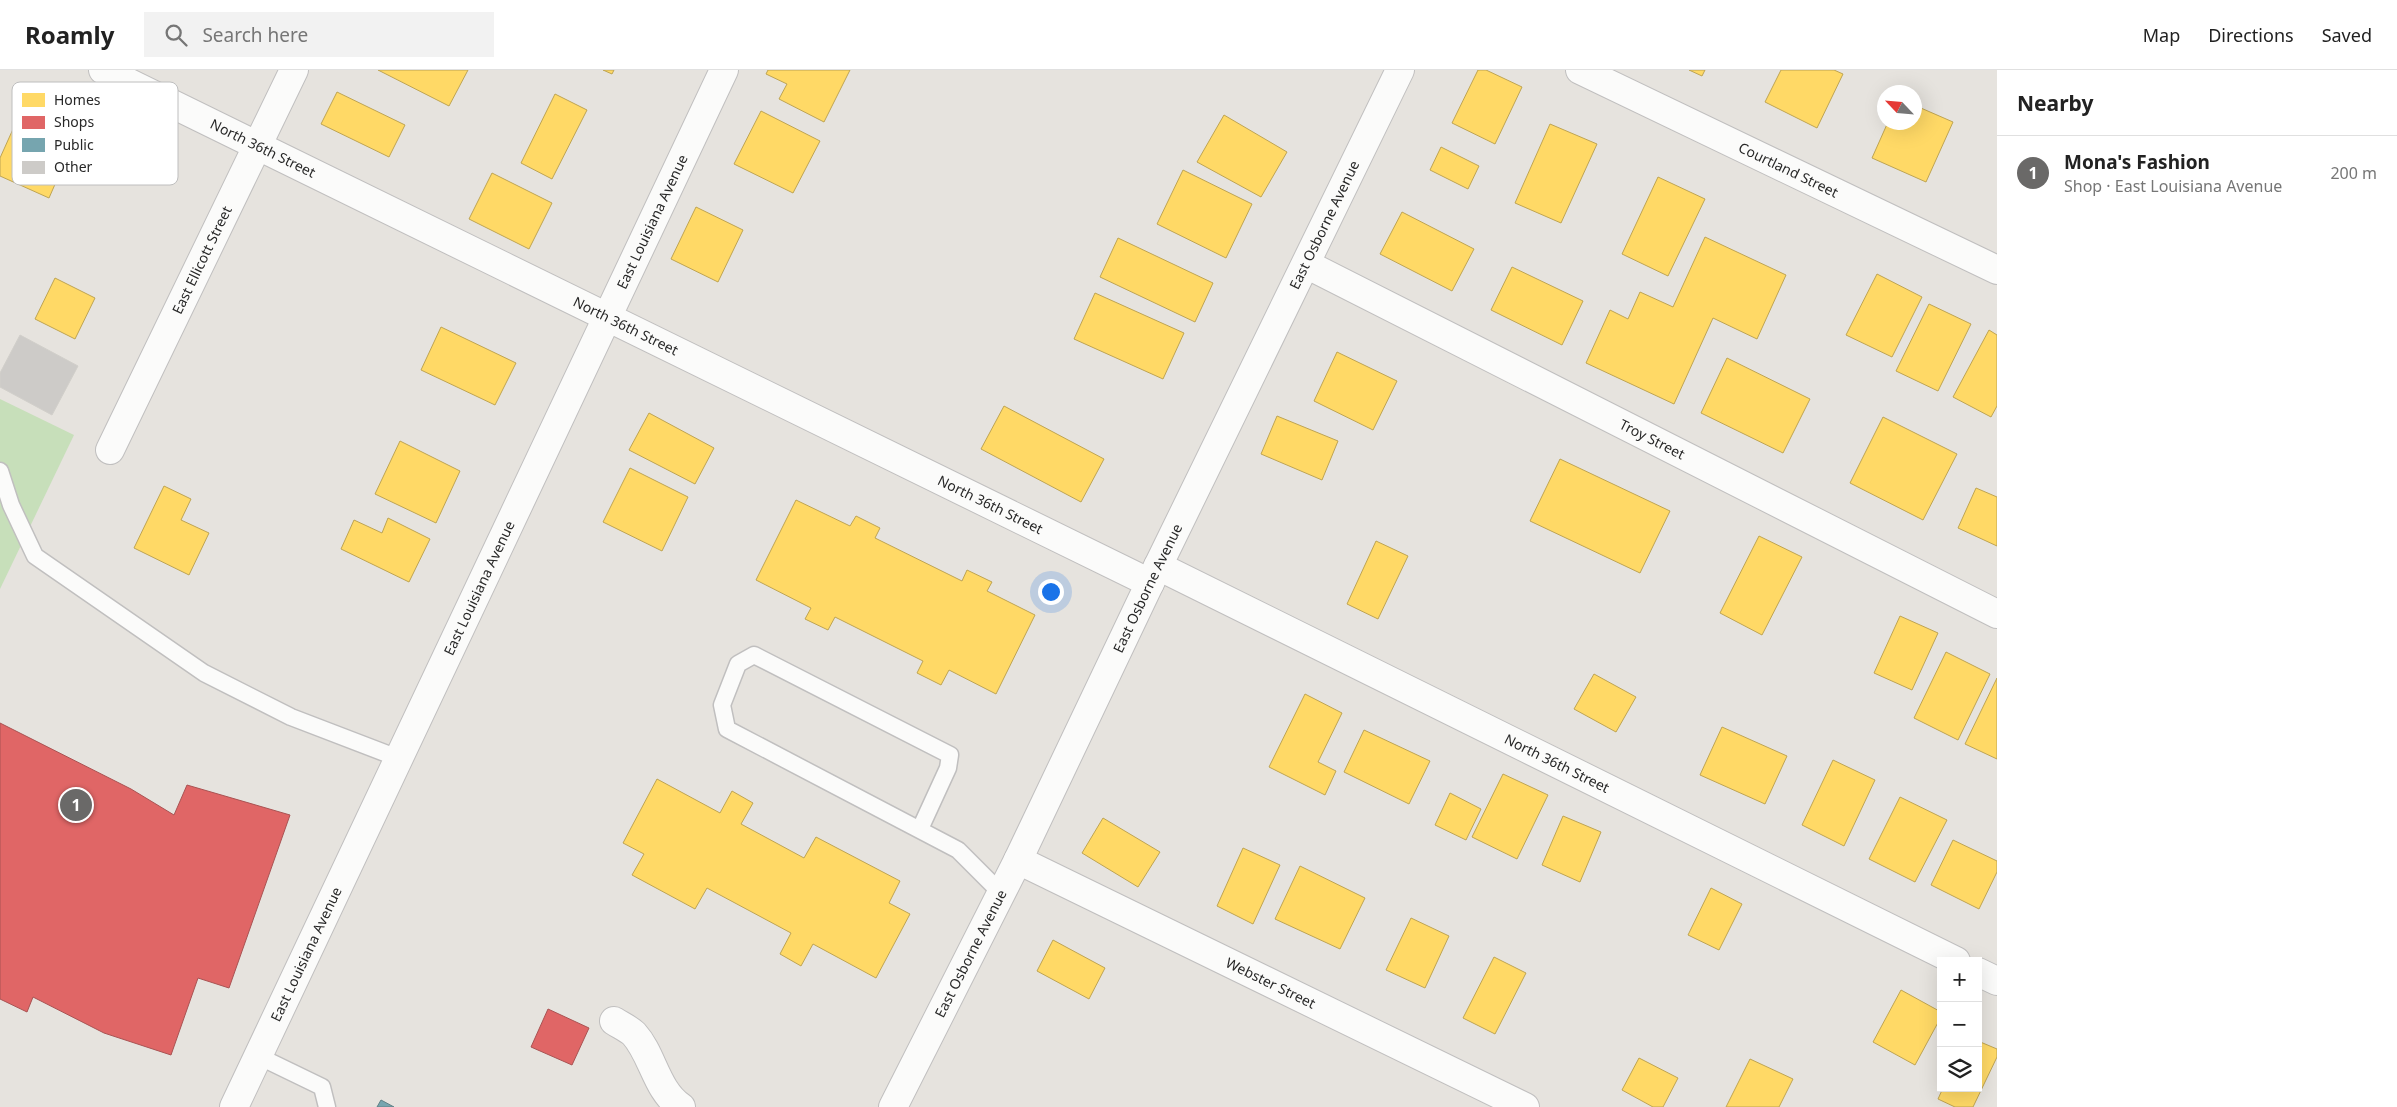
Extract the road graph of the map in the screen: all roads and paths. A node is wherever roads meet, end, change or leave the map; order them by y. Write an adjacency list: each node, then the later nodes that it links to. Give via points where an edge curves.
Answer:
1 (103, 70): 6 (street, North 36th Street)
2 (294, 70): 8 (street, East Ellicott Street)
3 (724, 70): 11 (street, East Louisiana Avenue)
4 (1400, 70): 9 (street, East Osborne Avenue)
5 (1580, 70): 10 (street, Courtland Street)
6 (128, 82)
7 (178, 106): 8 (street, North 36th Street)
8 (259, 145): 11 (street, North 36th Street); 12 (street, East Ellicott Street)
9 (1306, 264): 14 (street, East Osborne Avenue); 15 (street, Troy Street)
10 (1997, 270)
11 (606, 316): 14 (street, North 36th Street); 16 (street, East Louisiana Avenue)
12 (110, 450)
13 (0, 471): 16 (lane, via 11,505 35,556 204,673 291,717)
14 (1154, 574): 18 (street, East Osborne Avenue); 20 (street, North 36th Street)
15 (1997, 614)
16 (398, 758): 24 (street, East Louisiana Avenue)
17 (920, 829): 17 (lane, via 727,728 722,704 738,664 754,655 950,755 948,768); 19 (lane, via 958,850)
18 (1018, 860): 19 (street, East Osborne Avenue); 29 (street, Webster Street)
19 (1001, 893): 28 (street, East Osborne Avenue)
20 (1948, 957)
21 (1982, 974): 22 (street)
22 (1997, 981)
23 (614, 1021): 27 (street, via 633,1033 647,1053 662,1086)
24 (258, 1056): 25 (street, East Louisiana Avenue); 26 (lane, via 322,1087)
25 (234, 1107)
26 (327, 1107)
27 (679, 1107)
28 (893, 1107)
29 (1525, 1107)

